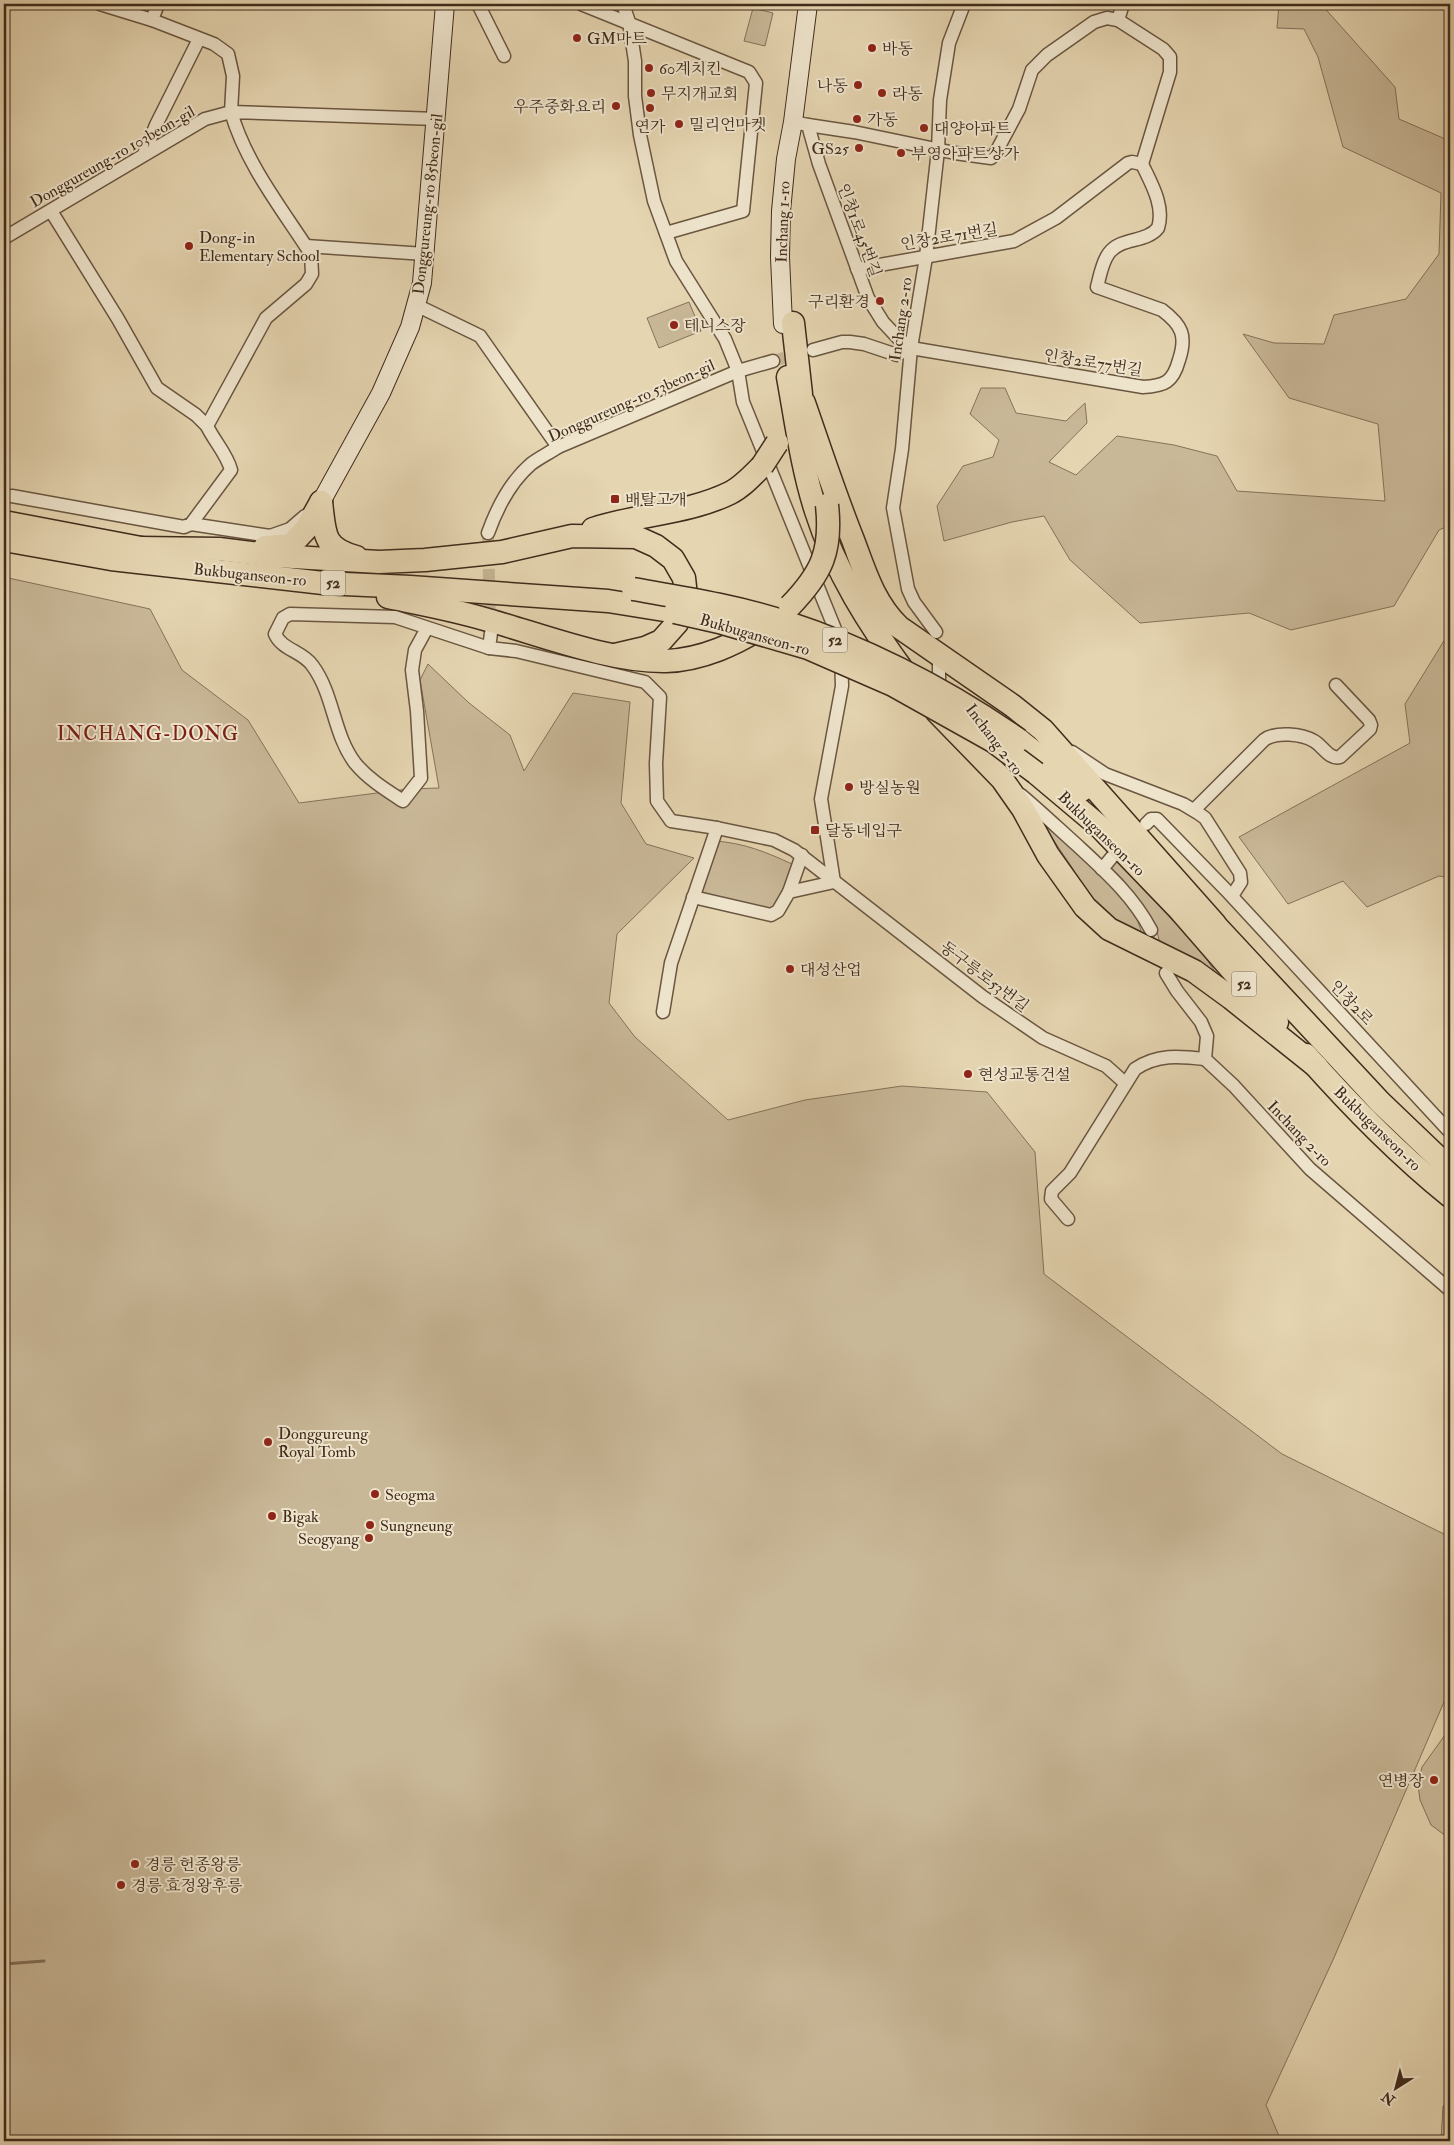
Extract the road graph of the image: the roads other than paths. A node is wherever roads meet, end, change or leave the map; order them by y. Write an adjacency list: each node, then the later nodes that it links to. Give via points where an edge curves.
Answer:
1 (100, 4): 10 (street)
2 (158, 4): 10 (street)
3 (445, 4): 16 (street, Donggureung-ro 85beon-gil)
4 (478, 4): 14 (street)
5 (581, 4): 12 (street)
6 (623, 4): 12 (street, Donggureung-ro 53beon-gil)
7 (808, 4): 17 (street, Inchang 1-ro)
8 (964, 4): 18 (street, Inchang 2-ro, via 948,48 940,100)
9 (1123, 4): 11 (street)
10 (152, 20): 13 (street)
11 (1118, 20): 18 (street, via 1106,18 1094,22 1047,55 1032,70 1019,109 994,156 986,158); 20 (street, via 1170,57 1170,72)
12 (629, 22): 22 (street, Donggureung-ro 53beon-gil, via 640,135 654,201); 22 (street, via 749,72 756,83 743,211)
13 (199, 39): 15 (street, via 228,54 233,76); 19 (street)
14 (504, 56)
15 (230, 112): 16 (street, Donggureung-ro 103beon-gil); 19 (street, Donggureung-ro 103beon-gil, via 204,119); 24 (street, via 237,135)
16 (437, 119): 25 (street, Donggureung-ro 85beon-gil)
17 (801, 124): 18 (street); 27 (street, 인창1로45번길); 29 (street, Inchang 1-ro, via 786,159 781,211 780,257)
18 (938, 150): 26 (street, Inchang 2-ro)
19 (144, 154): 21 (street, Donggureung-ro 103beon-gil)
20 (1142, 164): 26 (street, 인창2로71번길, via 1128,164 1056,218 1014,241); 30 (street, 인창2로77번길, via 1156,195 1160,214 1158,228 1148,236 1122,243 1110,252 1097,287 1162,310 1177,324 1184,346 1175,373 1167,382 1143,387)
21 (51, 211): 23 (street, Donggureung-ro 103beon-gil); 34 (street, via 158,388)
22 (666, 233): 32 (street, Donggureung-ro 53beon-gil, via 676,261 725,339)
23 (4, 238)
24 (306, 246): 25 (street); 34 (street, via 313,263 312,274 306,284 266,318)
25 (425, 254): 28 (street, Donggureung-ro 85beon-gil)
26 (926, 257): 27 (street, 인창2로71번길); 30 (street, Inchang 2-ro)
27 (857, 268): 30 (street, 인창1로45번길, via 875,309 897,337)
28 (416, 305): 35 (street, via 480,336); 37 (street, Donggureung-ro 85beon-gil, via 381,393)
29 (788, 323): 33 (highway)
30 (911, 348): 31 (street, via 897,355 864,344 842,342); 48 (street, Inchang 2-ro, via 893,519 908,590)
31 (813, 350)
32 (738, 371): 33 (street); 35 (street, Donggureung-ro 53beon-gil); 59 (street, via 743,402 837,634 841,654 842,686 821,799)
33 (787, 377): 41 (highway, bridge, via 785,411 777,442 762,466 748,480 731,492 698,505 611,523); 51 (highway, bridge, via 827,505 829,524 823,558 810,585 790,606 738,641 703,654 667,661 636,660); 54 (highway, via 868,582 889,617); 55 (highway, via 816,511 846,581 879,639 922,697)
34 (207, 426): 39 (street, via 231,470)
35 (558, 447): 40 (street, Donggureung-ro 53beon-gil, via 531,464 507,492)
36 (12, 496): 39 (street, via 170,526)
37 (320, 502): 39 (street, via 290,529 270,536); 44 (highway, via 306,529 291,545); 45 (highway, via 324,531 330,545 346,554)
38 (4, 522): 43 (highway, Bukbuganseon-ro / 52)
39 (191, 524)
40 (488, 533)
41 (572, 536): 45 (highway, via 502,552); 51 (highway, via 646,540 673,559 684,578 687,605 673,630 651,646)
42 (4, 540): 46 (highway, Bukbuganseon-ro / 52, via 111,558)
43 (138, 548): 44 (highway); 67 (highway, Bukbuganseon-ro / 52, bridge, via 301,566 633,589 728,607 784,622 839,642 964,704 1019,740 1112,818)
44 (219, 549): 45 (highway)
45 (379, 562)
46 (324, 583): 51 (highway, via 456,611); 72 (highway, Bukbuganseon-ro / 52, bridge, via 608,601 664,610 808,648 893,685 993,740 1099,826 1178,908)
47 (427, 628): 47 (street, via 395,617 290,614 275,634 279,642 305,656 322,680 343,741 355,762 369,778 402,801 421,778 412,670 414,650); 50 (street)
48 (936, 632)
49 (491, 633): 50 (street)
50 (489, 648): 58 (street, via 516,651 645,682 660,697 657,801 671,821)
51 (615, 655)
52 (939, 663): 55 (street, Inchang 2-ro, via 939,681 950,707 994,762)
53 (1336, 685): 56 (street, via 1371,725 1370,730 1340,757 1331,756 1309,738 1271,736)
54 (1046, 733): 56 (street, via 1106,774); 67 (highway)
55 (1002, 779): 62 (street, Inchang 2-ro); 72 (highway, via 1048,855 1091,913 1109,929 1194,971)
56 (1194, 810): 66 (street, via 1204,818 1240,873 1241,882)
57 (1146, 824): 66 (street, 인창2로, via 1157,819)
58 (717, 828): 60 (street, 동구릉로53번길, via 774,840); 65 (street)
59 (827, 846): 60 (street, via 818,862); 63 (street)
60 (805, 857): 63 (street, 동구릉로53번길); 64 (street)
61 (1112, 858): 62 (street)
62 (1102, 869): 68 (street, Inchang 2-ro, via 1135,903)
63 (834, 882): 64 (street); 73 (street, 동구릉로53번길, via 968,987 1023,1025 1106,1066)
64 (789, 892): 65 (street, via 778,911 771,914)
65 (693, 896): 70 (street, via 671,963)
66 (1232, 896): 74 (street, 인창2로)
67 (1215, 924): 75 (highway, Bukbuganseon-ro / 52, via 1380,1102)
68 (1151, 930)
69 (1166, 973): 71 (street, via 1201,1022 1207,1036)
70 (663, 1012)
71 (1205, 1059): 73 (street, via 1160,1057 1148,1060); 77 (street, Inchang 2-ro, via 1310,1169)
72 (1316, 1066): 75 (highway, Bukbuganseon-ro / 52, via 1380,1133)
73 (1125, 1082): 76 (street, via 1070,1173 1051,1194 1051,1199)
74 (1448, 1130)
75 (1447, 1187)
76 (1068, 1219)
77 (1450, 1290)

